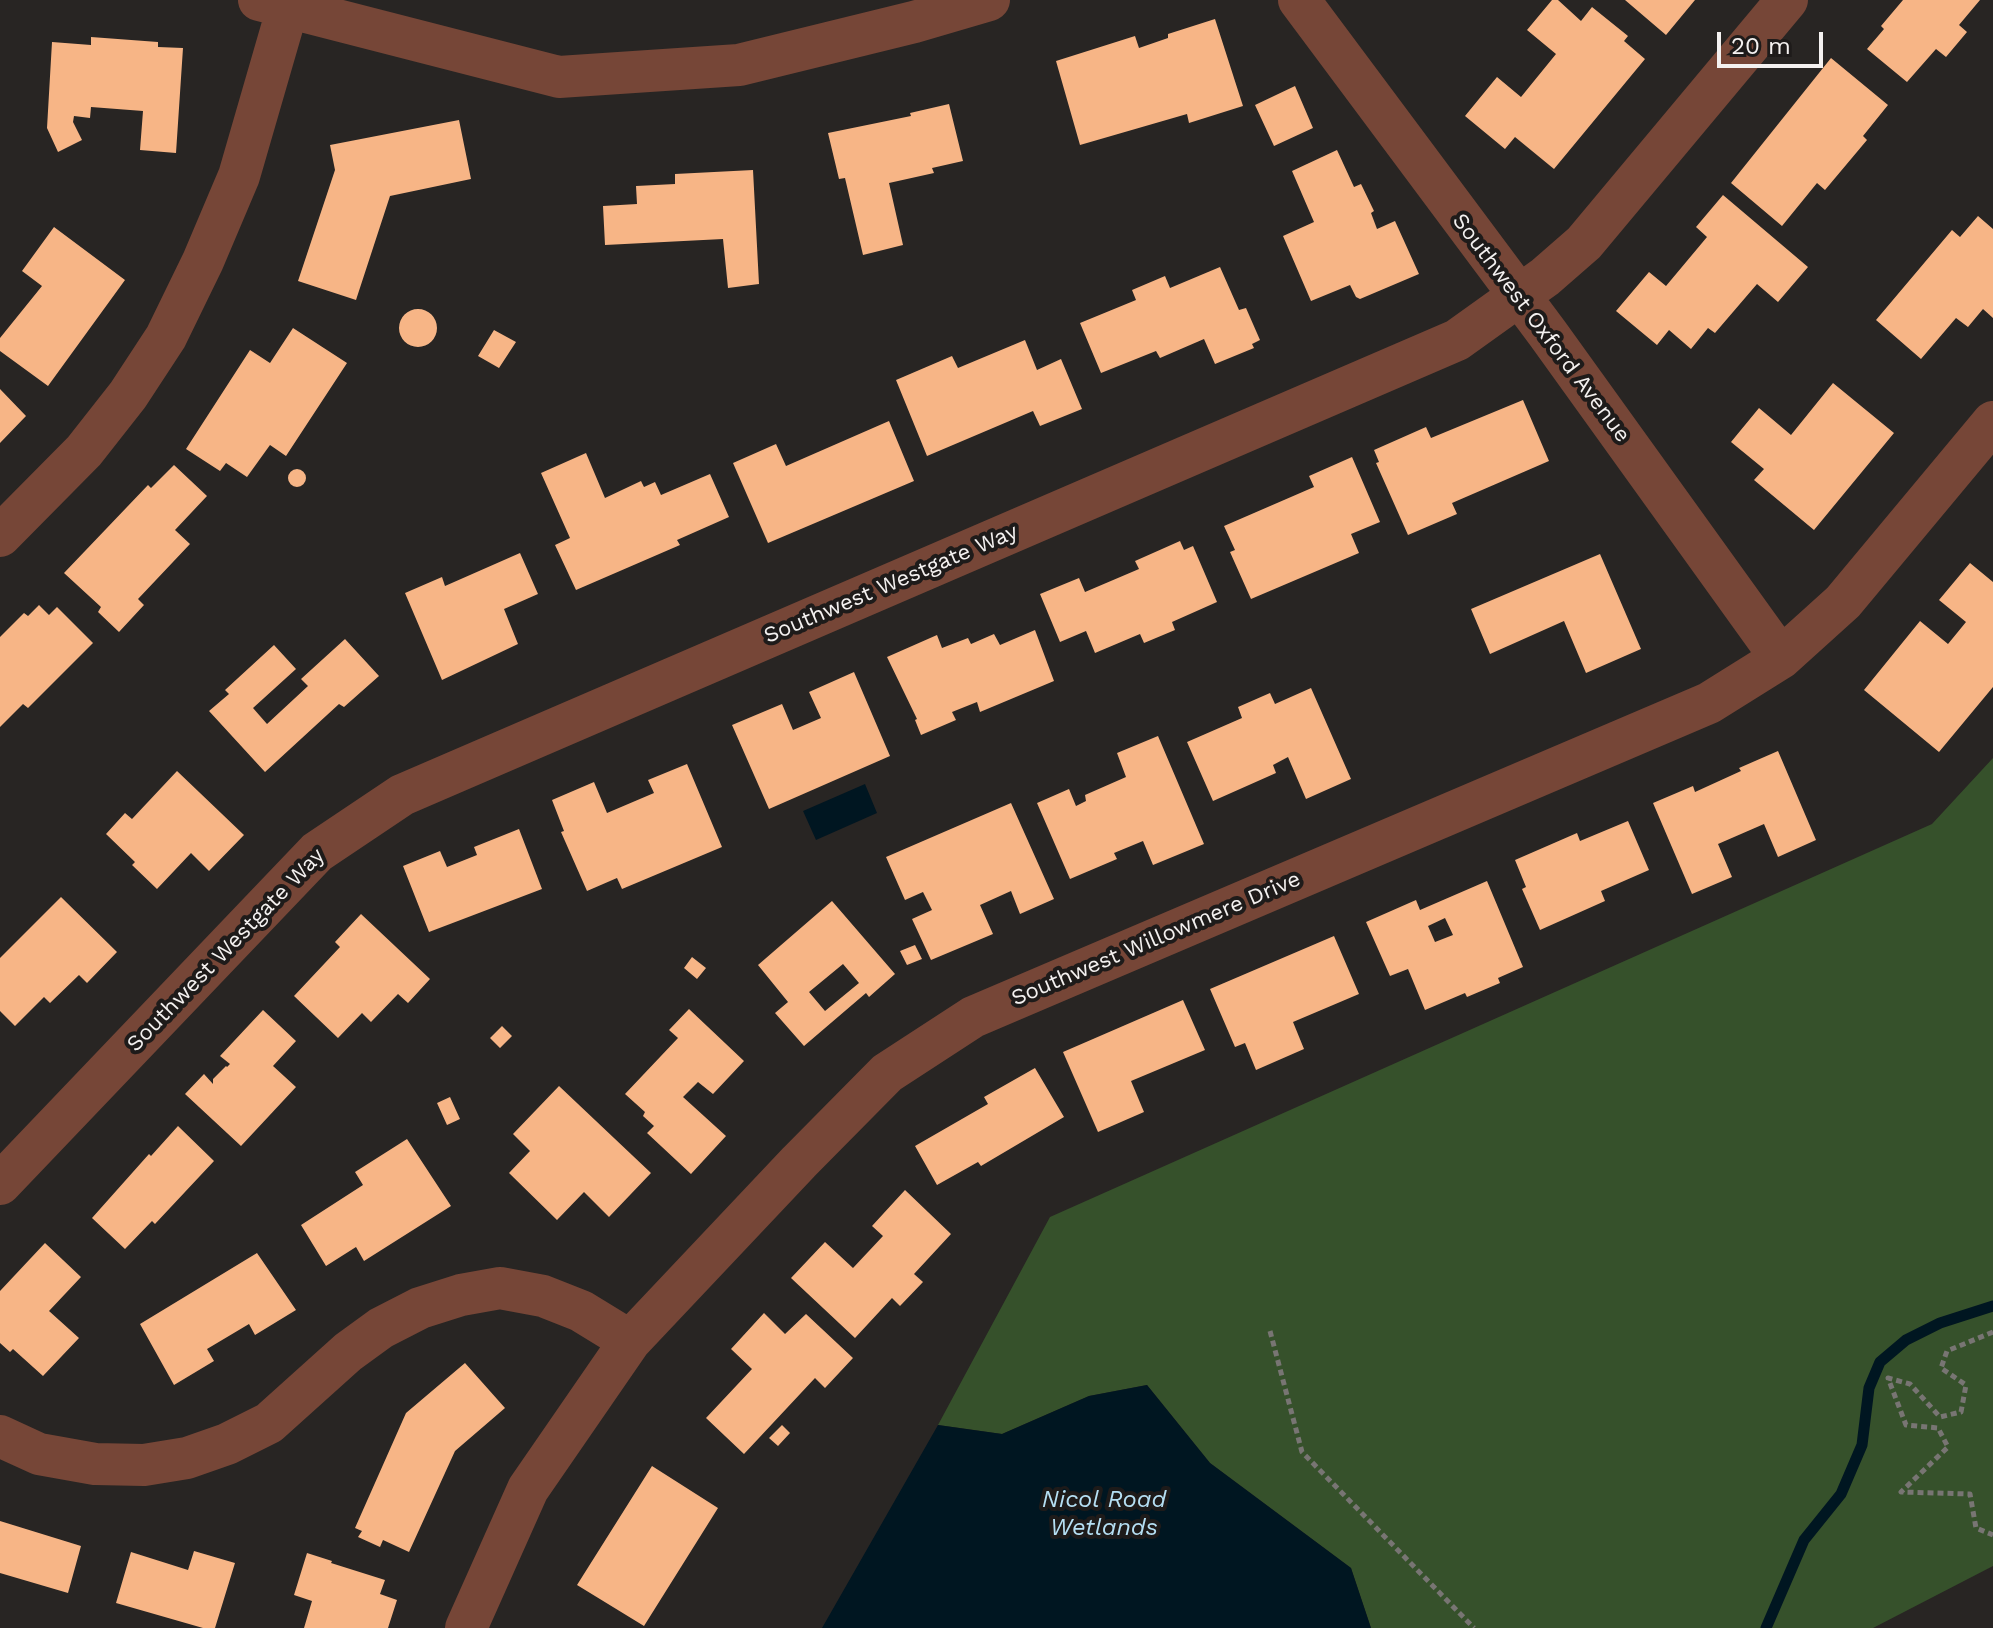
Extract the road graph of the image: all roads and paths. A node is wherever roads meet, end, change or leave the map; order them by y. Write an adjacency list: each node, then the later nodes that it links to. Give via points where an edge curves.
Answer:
1 (989, 0): 4 (street, via 739,65 559,77)
2 (1299, 0): 5 (street, Southwest Oxford Avenue)
3 (1787, 0): 5 (street, Southwest Westgate Way, via 1584,243)
4 (279, 3): 7 (street, via 239,176 166,337 84,451)
5 (1519, 297): 8 (street, Southwest Oxford Avenue); 9 (street, Southwest Westgate Way, via 1457,340 402,795 317,852)
6 (1993, 422): 8 (street, Southwest Willowmere Drive, via 1843,602)
7 (0, 536)
8 (1781, 658): 12 (street, Southwest Willowmere Drive, via 1709,703 973,1017 887,1073)
9 (0, 1184)
10 (1270, 1331): 16 (path, via 1302,1452)
11 (1993, 1332): 14 (path, via 1947,1351 1941,1368 1966,1385 1961,1412 1940,1417 1910,1384 1888,1378 1906,1425 1938,1428 1948,1447 1901,1492 1970,1494 1976,1528)
12 (630, 1341): 13 (street, via 581,1311 543,1296 500,1288 420,1308 381,1328 269,1423 187,1458 144,1465 95,1464 39,1454); 15 (street, Southwest Willowmere Drive, via 528,1489)
13 (0, 1436)
14 (1993, 1535)
15 (466, 1628)
16 (1474, 1628)

